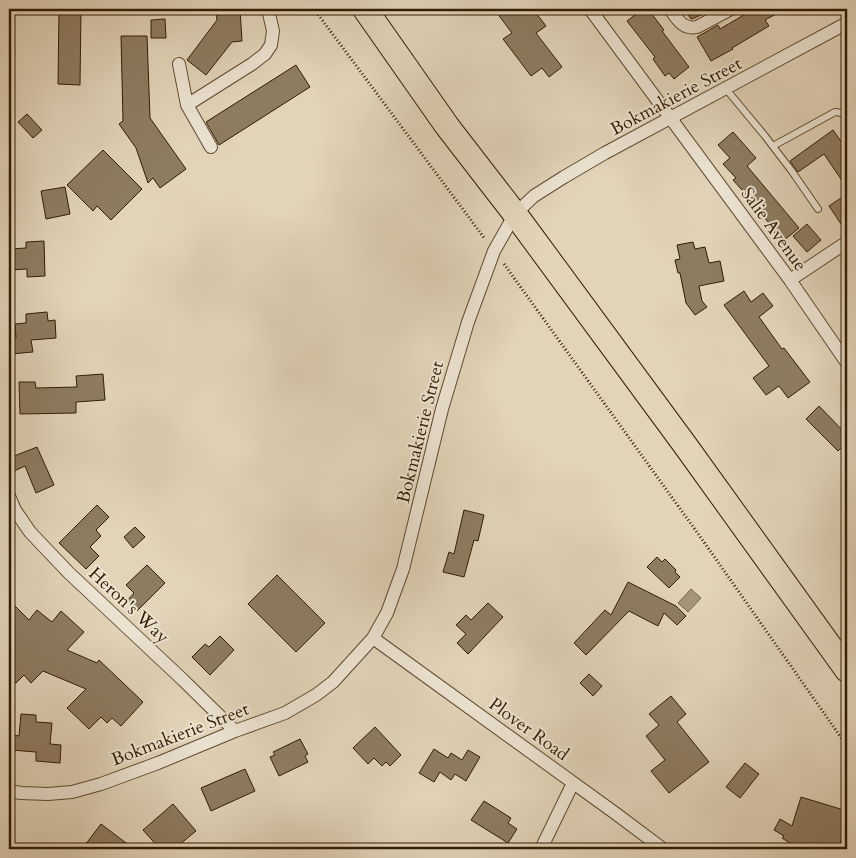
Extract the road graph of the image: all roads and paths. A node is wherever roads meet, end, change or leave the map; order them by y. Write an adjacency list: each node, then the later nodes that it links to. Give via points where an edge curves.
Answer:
1 (268, 9): 10 (street, via 273,31 271,45 265,54)
2 (314, 9): 18 (path)
3 (365, 9): 16 (highway)
4 (590, 9): 12 (street, Salie Avenue)
5 (670, 9): 6 (street, via 690,28)
6 (730, 9)
7 (847, 23): 9 (street, Bokmakierie Street)
8 (178, 64): 10 (street)
9 (726, 89): 12 (street, Bokmakierie Street); 13 (lane)
10 (187, 105): 14 (street)
11 (847, 117): 13 (lane, via 835,112)
12 (671, 118): 16 (street, Bokmakierie Street, via 564,177 534,196); 19 (street, Salie Avenue)
13 (773, 146): 15 (lane)
14 (211, 147)
15 (818, 209)
16 (514, 214): 18 (street, Bokmakierie Street); 23 (highway, via 691,452)
17 (847, 242): 19 (street)
18 (494, 251): 22 (street, Bokmakierie Street, via 442,408 403,569); 25 (path)
19 (790, 280): 20 (street, Salie Avenue)
20 (847, 363)
21 (9, 496): 24 (street, Heron's Way, via 30,532 68,573)
22 (374, 638): 24 (street, Bokmakierie Street, via 334,682 316,695 285,713); 26 (street, Plover Road)
23 (847, 670)
24 (235, 731): 27 (street, Bokmakierie Street, via 158,763 72,792 48,794)
25 (847, 746)
26 (573, 783): 28 (street); 29 (street, Plover Road)
27 (9, 790)
28 (541, 849)
29 (663, 849)

